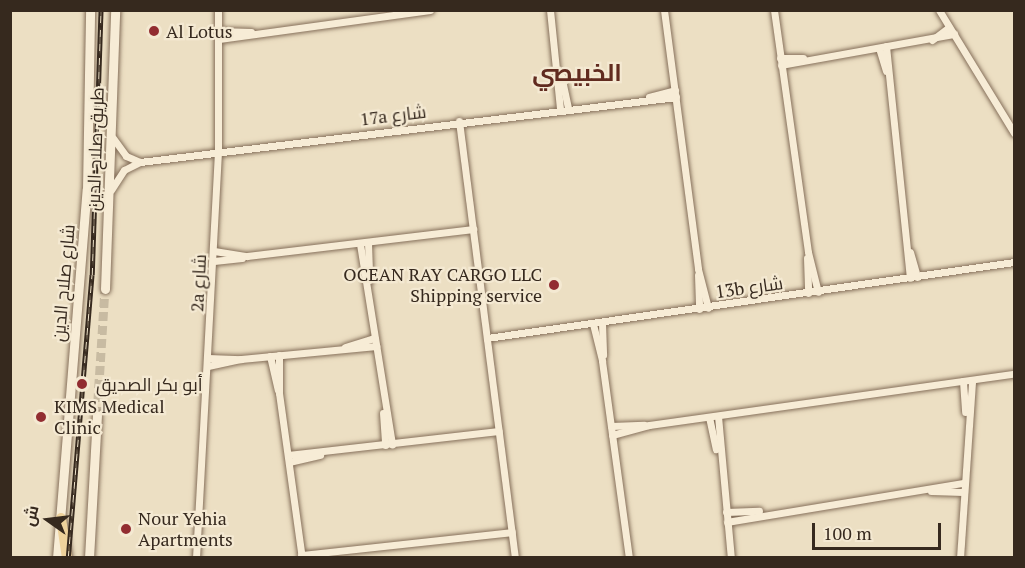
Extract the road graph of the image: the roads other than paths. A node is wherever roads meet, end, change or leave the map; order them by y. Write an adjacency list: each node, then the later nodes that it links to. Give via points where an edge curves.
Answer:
1 (90, 10): 67 (main road, شارع صلاح الدين, via 87,189)
2 (115, 10): 19 (main road, طريق صلاح الدين)
3 (218, 10): 9 (street, 2a شارع)
4 (430, 10): 11 (street)
5 (550, 10): 16 (street)
6 (664, 10): 15 (street)
7 (774, 10): 14 (street)
8 (939, 10): 10 (street)
9 (219, 31): 11 (street); 12 (street, 2a شارع)
10 (952, 31): 13 (street, via 932,40); 18 (street)
11 (259, 32): 12 (street)
12 (219, 39): 20 (street, 2a شارع)
13 (882, 47): 14 (street); 31 (street)
14 (781, 62): 26 (street)
15 (675, 94): 16 (street, 17a شارع); 30 (street)
16 (564, 108): 17 (street, 17a شارع)
17 (459, 121): 20 (street, 17a شارع); 23 (street)
18 (1014, 133)
19 (113, 138): 21 (street, via 126,156); 22 (main road, طريق صلاح الدين)
20 (219, 152): 21 (street, 17a شارع); 25 (street, 2a شارع)
21 (140, 162): 22 (street, 17a شارع, via 118,176)
22 (111, 193): 32 (main road, طريق صلاح الدين)
23 (473, 229): 24 (street); 40 (street)
24 (364, 244): 27 (street); 39 (street)
25 (214, 251): 27 (street); 28 (street, 2a شارع)
26 (808, 252): 33 (street); 34 (street)
27 (247, 256): 28 (street)
28 (214, 261): 46 (street, 2a شارع)
29 (1014, 262): 31 (street, 13b شارع)
30 (698, 269): 35 (street); 36 (street)
31 (914, 278): 33 (street, 13b شارع)
32 (105, 289)
33 (818, 292): 34 (street, 13b شارع)
34 (808, 293): 35 (street, 13b شارع)
35 (708, 308): 36 (street, 13b شارع)
36 (699, 309): 37 (street, 13b شارع)
37 (602, 323): 38 (street, 13b شارع); 45 (street)
38 (593, 324): 40 (street, 13b شارع); 45 (street)
39 (375, 338): 41 (street); 42 (street)
40 (487, 338): 57 (street)
41 (345, 346): 42 (street); 43 (street)
42 (376, 346): 59 (street)
43 (279, 355): 44 (street); 50 (street)
44 (270, 356): 46 (street); 50 (street)
45 (602, 361): 56 (street)
46 (208, 362): 75 (street, 2a شارع)
47 (1014, 374): 48 (street)
48 (972, 380): 49 (street); 54 (street)
49 (963, 381): 52 (street); 54 (street)
50 (279, 393): 61 (street)
51 (97, 415): 74 (main road)
52 (718, 416): 53 (street); 60 (street)
53 (709, 417): 55 (street); 60 (street)
54 (966, 417): 62 (street)
55 (650, 425): 56 (street); 58 (street)
56 (611, 426): 58 (street)
57 (499, 431): 59 (street); 69 (street)
58 (612, 435): 78 (street)
59 (388, 444): 61 (street)
60 (718, 454): 65 (street)
61 (288, 459): 71 (street)
62 (963, 483): 63 (street); 64 (street)
63 (926, 490): 64 (street); 66 (street)
64 (963, 492): 80 (street)
65 (726, 512): 66 (street); 68 (street)
66 (764, 512): 68 (street)
67 (61, 518): 72 (main road, شارع صلاح الدين); 73 (main road)
68 (727, 522): 79 (street)
69 (512, 532): 70 (street); 77 (street)
70 (337, 553): 71 (street); 76 (street)
71 (302, 556)
72 (57, 558)
73 (67, 558)
74 (89, 558)
75 (196, 558)
76 (323, 558)
77 (515, 558)
78 (629, 558)
79 (731, 558)
80 (960, 558)

